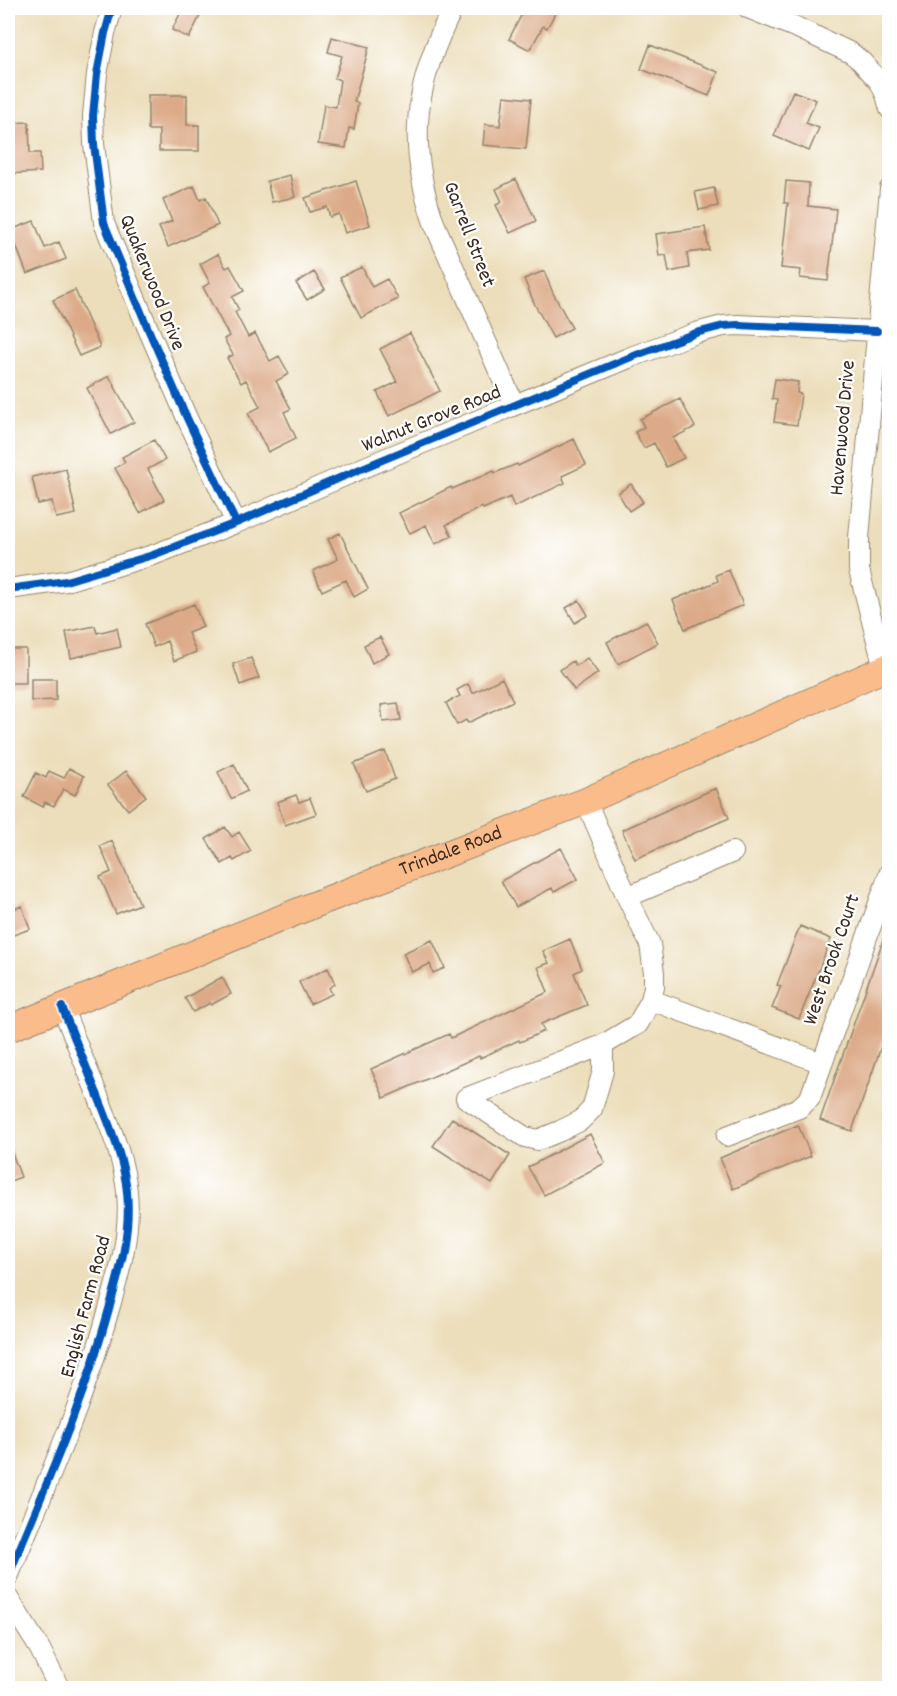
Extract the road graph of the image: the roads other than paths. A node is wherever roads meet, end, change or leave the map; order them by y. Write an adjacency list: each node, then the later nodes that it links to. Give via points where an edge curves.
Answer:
1 (112, 8): 8 (street, Quakerwood Drive, via 93,116 104,223)
2 (453, 8): 7 (street, Garrell Street, via 423,86 418,113 419,169 434,223)
3 (748, 8): 4 (street, via 851,53 880,82)
4 (890, 109)
5 (890, 189): 6 (street, Havenwood Drive)
6 (877, 331): 7 (street, Walnut Grove Road, via 723,326 631,357); 10 (street, Havenwood Drive, via 859,560)
7 (514, 405): 8 (street, Walnut Grove Road)
8 (236, 523): 9 (street, Walnut Grove Road, via 79,578)
9 (8, 589)
10 (887, 667): 11 (main road, Trindale Road)
11 (586, 801): 14 (street); 16 (main road, Trindale Road)
12 (733, 852): 14 (street)
13 (890, 872): 19 (street, West Brook Court)
14 (627, 897): 15 (street, via 650,944 654,980)
15 (651, 1000): 18 (street, via 638,1024); 19 (street)
16 (62, 1007): 17 (main road, Trindale Road); 21 (street, English Farm Road, via 122,1164 128,1220 119,1274 93,1362)
17 (8, 1029)
18 (603, 1045): 18 (street, via 498,1086 466,1098 525,1137 538,1140 580,1122 592,1109 603,1071)
19 (822, 1063): 20 (street, West Brook Court, via 810,1098 799,1108)
20 (727, 1136)
21 (8, 1577)
22 (8, 1598): 23 (street)
23 (59, 1689)

